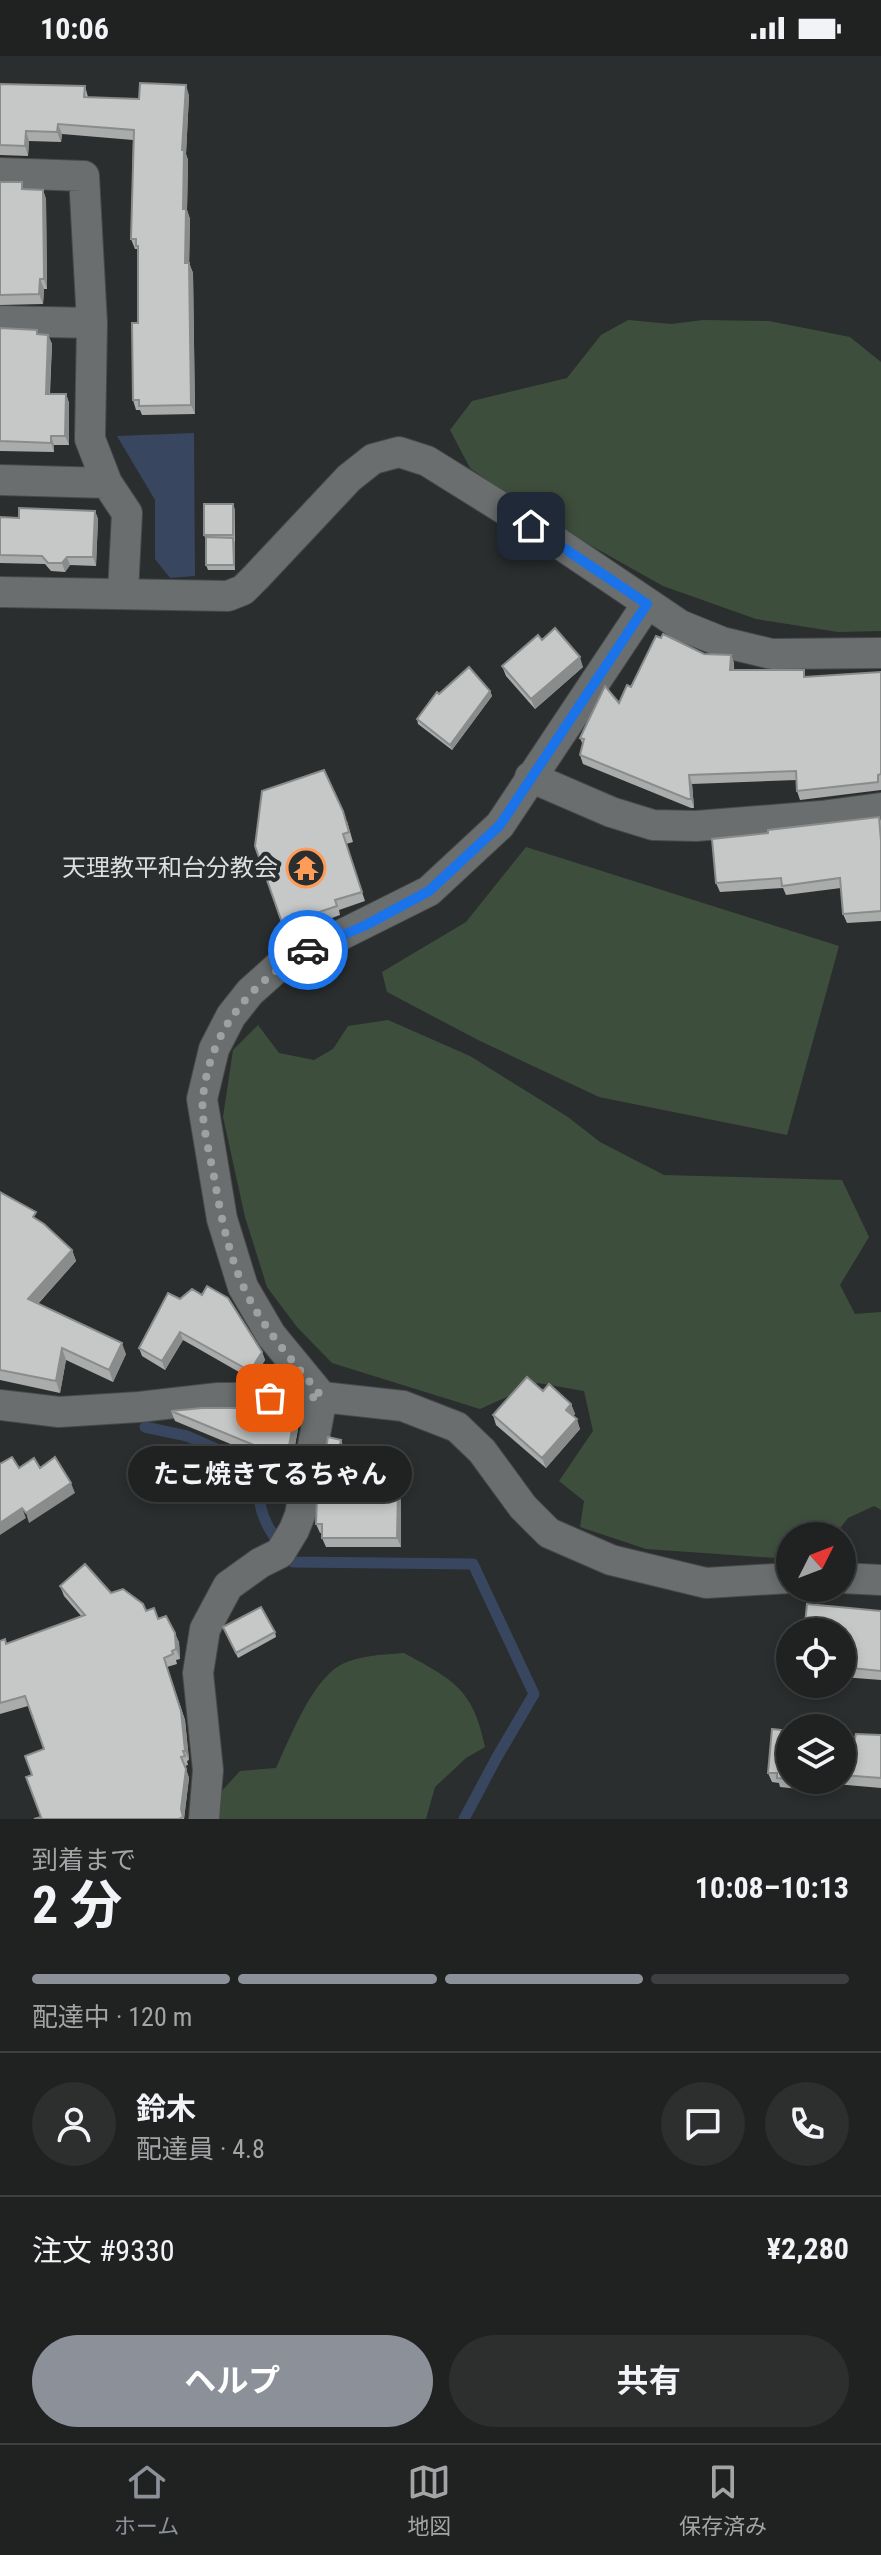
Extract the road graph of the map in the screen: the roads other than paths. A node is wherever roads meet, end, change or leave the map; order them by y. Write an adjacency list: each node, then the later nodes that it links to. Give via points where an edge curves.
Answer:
1 (0, 173): 3 (street, via 84,176)
2 (0, 321): 3 (street)
3 (92, 323): 5 (street, via 90,439)
4 (0, 480): 5 (street)
5 (107, 483): 7 (street, via 127,513)
6 (0, 592): 7 (street)
7 (123, 593): 8 (street, via 228,596 243,590 349,478 373,459 399,452 427,461)
8 (647, 604): 9 (street, via 722,642 772,654); 10 (street)
9 (881, 653)
10 (530, 777): 11 (street, via 653,825 696,826); 12 (street, via 500,825 429,891 279,966 231,1016 214,1049 202,1099 222,1219 243,1287 271,1335)
11 (881, 808)
12 (322, 1397): 13 (street, via 218,1398 59,1412); 14 (street, via 403,1406 457,1427 549,1533 611,1560 706,1583); 17 (street, via 294,1530 280,1553 228,1586 205,1629 198,1673 208,1770)
13 (0, 1405)
14 (776, 1579)
15 (856, 1579): 16 (street)
16 (881, 1580)
17 (204, 1819)

